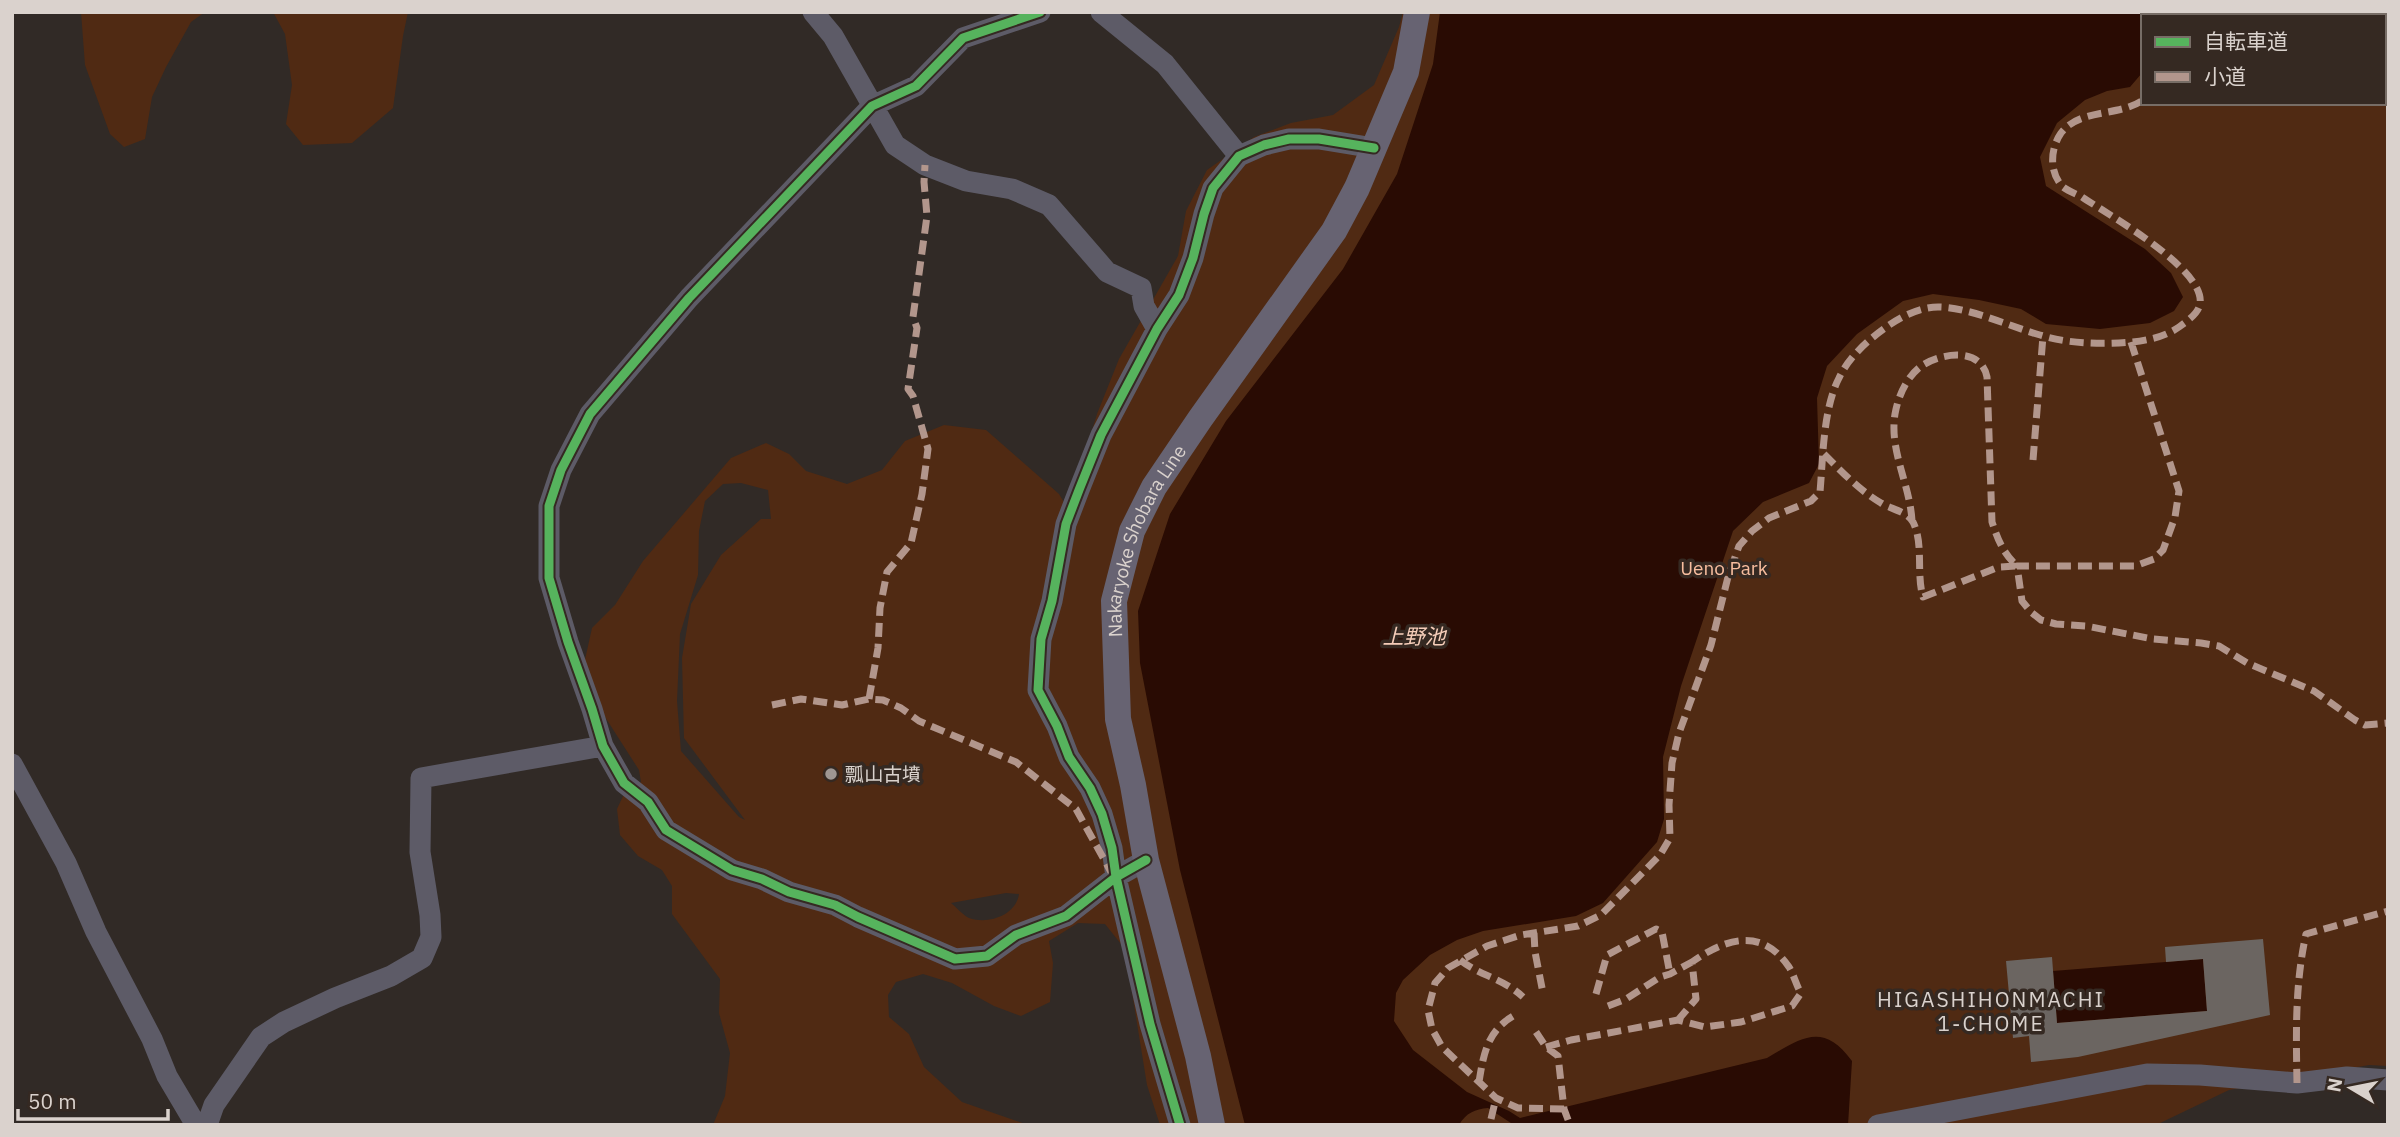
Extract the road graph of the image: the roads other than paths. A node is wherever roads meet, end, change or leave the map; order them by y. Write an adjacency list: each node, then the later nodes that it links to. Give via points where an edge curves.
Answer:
1 (813, 12): 5 (street, via 833,36)
2 (1040, 12): 5 (street, via 963,38 916,86)
3 (1101, 12): 7 (street, via 1165,64)
4 (1417, 12): 6 (main road, Nakaryoke Shobara Line, via 1406,72)
5 (872, 106): 8 (street, via 895,145 926,165 967,181 1012,189 1049,205 1107,272 1141,288 1144,306); 9 (street, via 740,242 635,361 590,414 561,470 549,506 549,578)
6 (1374, 148): 7 (street, via 1289,139); 11 (main road, Nakaryoke Shobara Line, via 1334,231 1154,487 1132,531 1114,601 1114,654 1118,719)
7 (1239, 156): 8 (street, via 1213,188 1179,295)
8 (1157, 330): 12 (street, via 1101,435 1074,501 1040,653 1038,690 1102,814)
9 (603, 746): 12 (street, via 624,783 648,802 666,830 702,853 732,870 835,905 954,959 987,956 1016,935 1066,916); 15 (street, via 421,778 420,852 431,937 422,958 261,1037 214,1105)
10 (13, 769): 14 (street, via 66,863 167,1076)
11 (1146, 860): 12 (street); 17 (main road, Nakaryoke Shobara Line)
12 (1116, 877): 16 (street, via 1150,1024)
13 (2388, 1080): 18 (street, via 2347,1077 2297,1083 2147,1073)
14 (196, 1125)
15 (207, 1125)
16 (1180, 1125)
17 (1212, 1125)
18 (1878, 1125)

